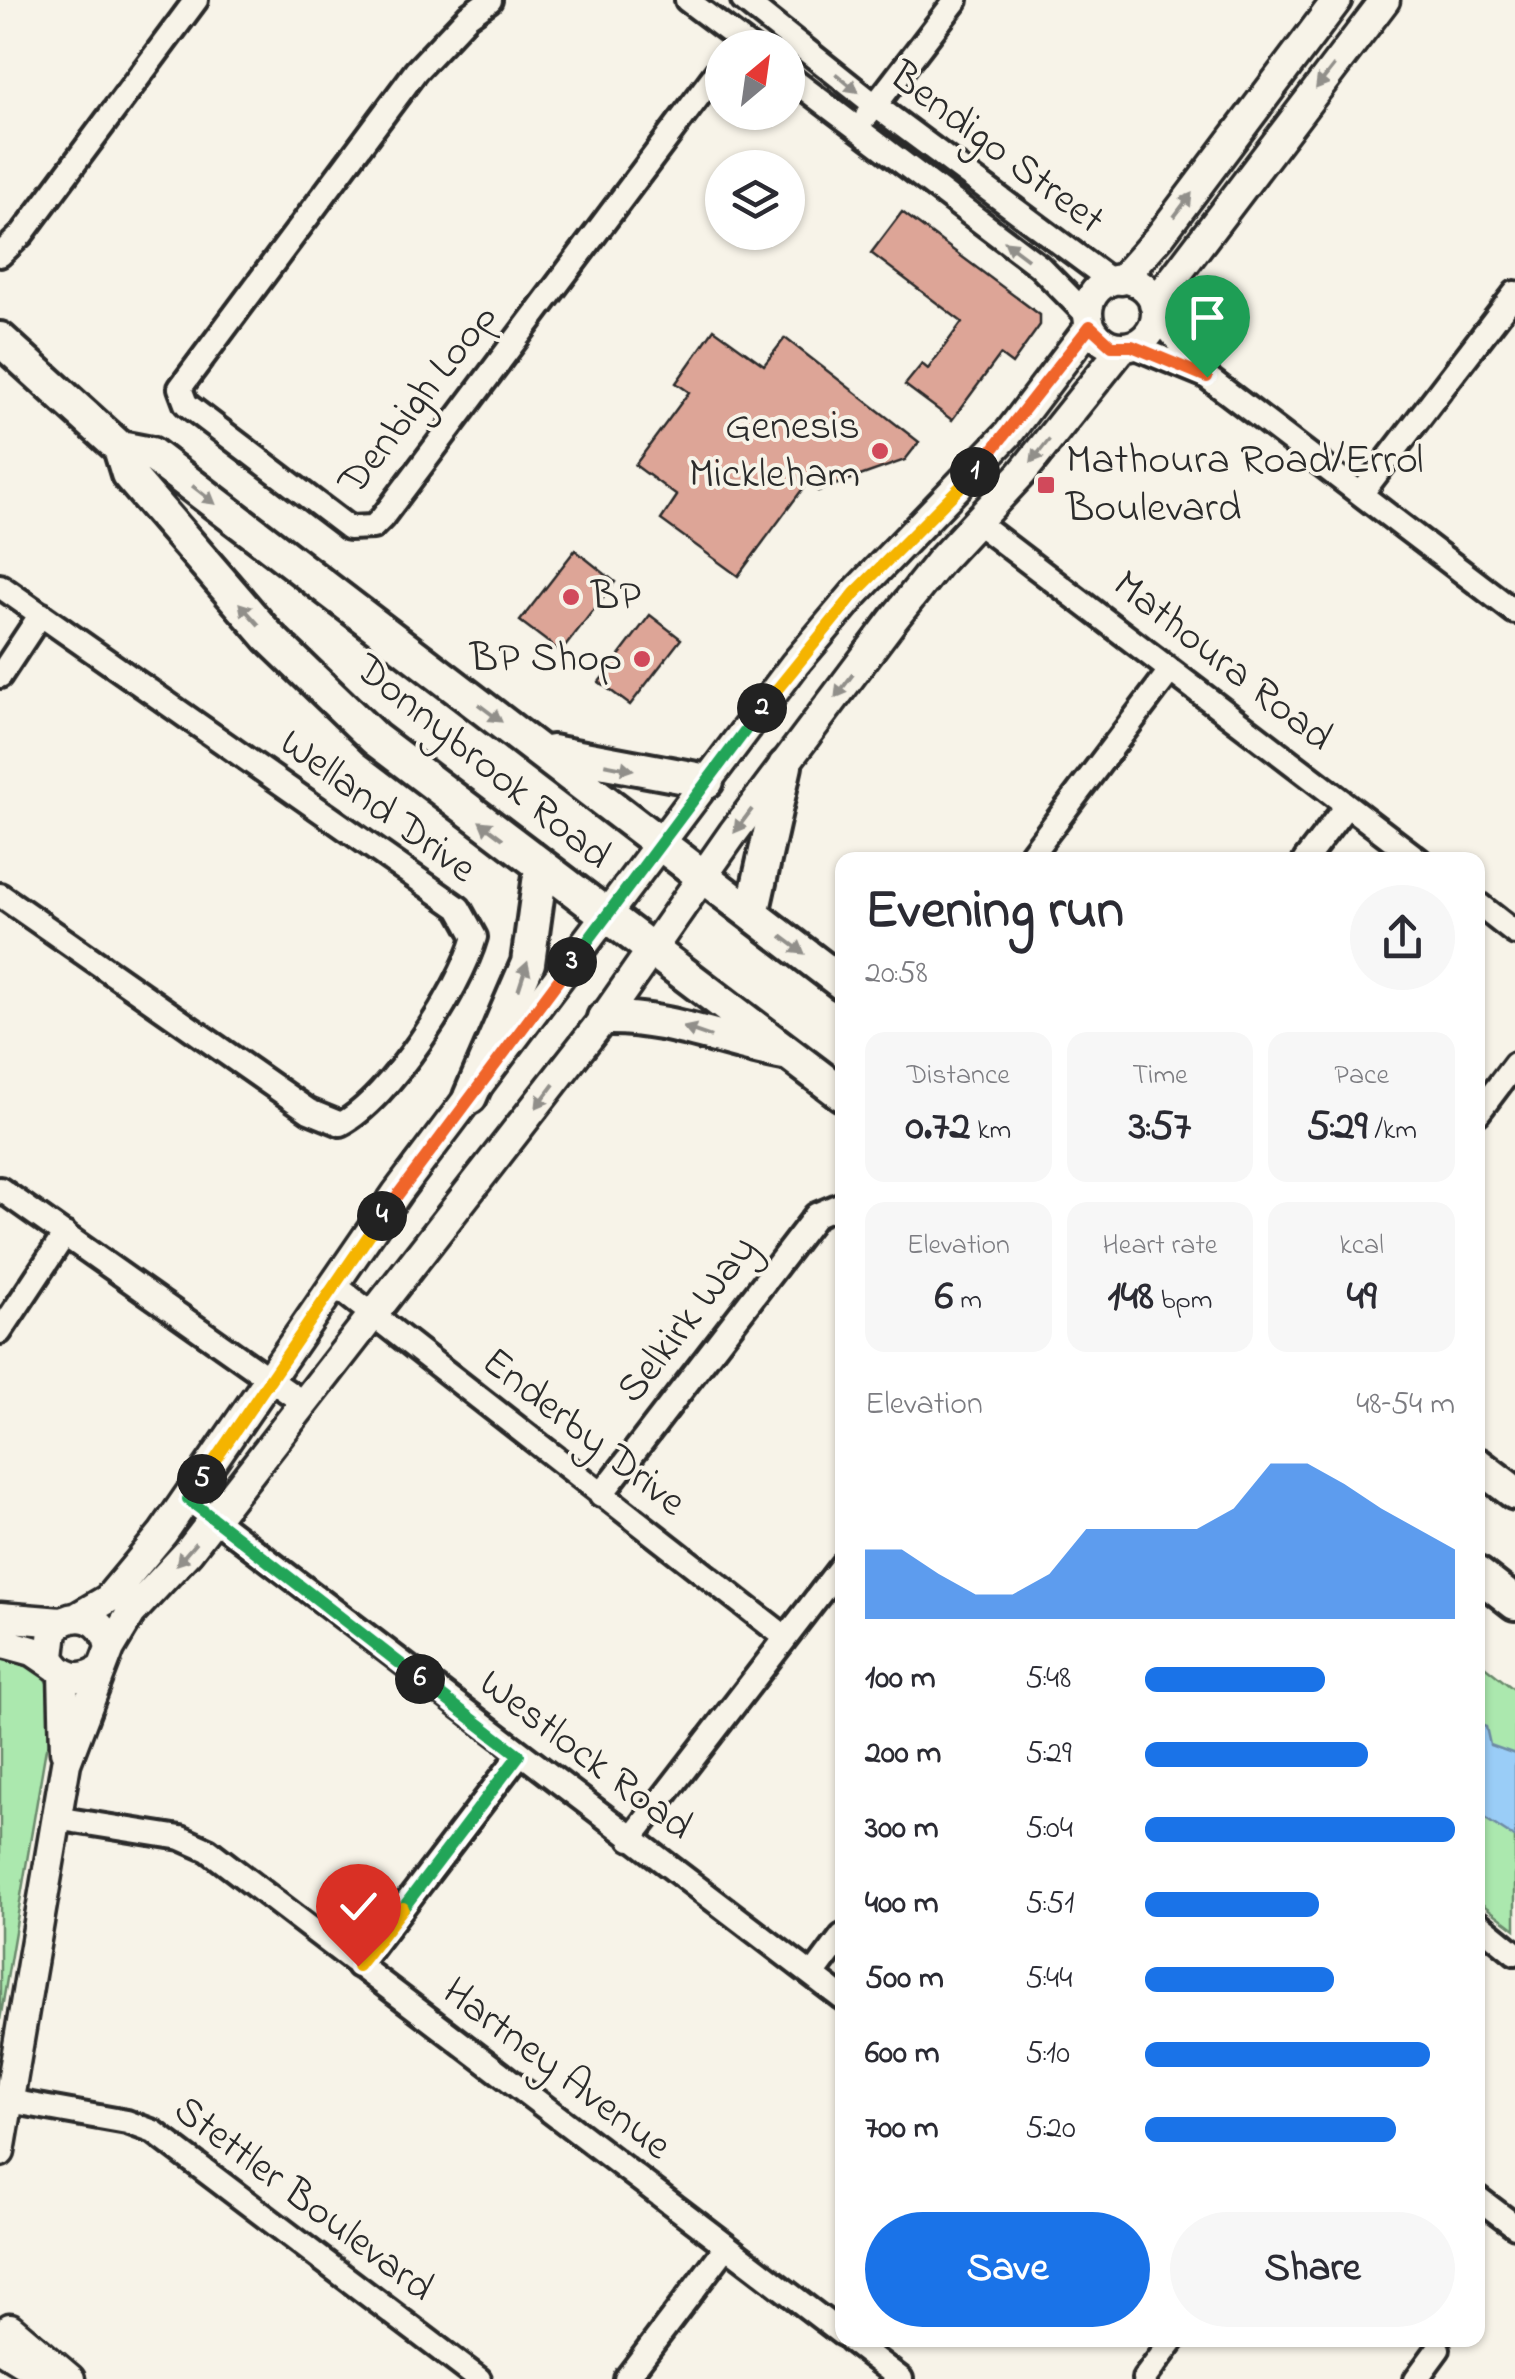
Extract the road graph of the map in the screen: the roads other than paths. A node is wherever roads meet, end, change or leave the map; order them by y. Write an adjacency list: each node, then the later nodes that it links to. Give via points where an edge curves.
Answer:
1 (196, 0): 13 (street)
2 (490, 0): 9 (street, Denbigh Loop, via 416,72 180,388 186,404 349,528 373,527 382,518)
3 (687, 0): 8 (street)
4 (744, 0): 11 (street, Bendigo Street, one-way to 11)
5 (956, 0): 11 (street)
6 (1337, 0): 14 (street, one-way to 6, via 1160,236)
7 (1385, 0): 16 (street, one-way to 16)
8 (724, 30)
9 (705, 87)
10 (805, 90): 12 (street, Bendigo Street)
11 (876, 106): 12 (street); 14 (street, Bendigo Street)
12 (854, 129): 17 (street, Bendigo Street, one-way to 12, via 1038,266)
13 (0, 256)
14 (1116, 281): 16 (street, via 1142,286); 17 (street, via 1094,294)
15 (1515, 293): 22 (street)
16 (1155, 309): 19 (street, via 1149,334); 20 (street)
17 (1089, 321): 19 (street, via 1104,342); 31 (street, via 995,449 855,593)
18 (0, 339): 21 (main road, Donnybrook Road)
19 (1128, 346): 20 (street); 23 (street, one-way to 23)
20 (1207, 377): 22 (street)
21 (120, 448): 29 (main road, Donnybrook Road, one-way to 29, via 151,454); 37 (main road, Donnybrook Road, one-way to 21, via 313,682 128,474)
22 (1362, 494): 25 (street)
23 (979, 524): 27 (street, Mathoura Road); 30 (street, one-way to 30, via 928,577)
24 (0, 586): 26 (street)
25 (1515, 612)
26 (42, 614): 28 (street); 39 (street, Welland Drive, via 459,908 476,937 424,1034 368,1106 341,1124 309,1112)
27 (1170, 670): 32 (street, Mathoura Road); 34 (street)
28 (0, 676)
29 (534, 746): 31 (main road, one-way to 31); 33 (main road, Donnybrook Road)
30 (784, 766): 38 (street, one-way to 38); 41 (main road)
31 (707, 780): 33 (street)
32 (1347, 805): 35 (street); 36 (street, Mathoura Road)
33 (660, 843): 38 (main road, Donnybrook Road); 42 (street)
34 (1033, 852)
35 (1311, 852)
36 (1409, 852)
37 (541, 868): 42 (main road, Donnybrook Road); 50 (main road, one-way to 37, via 528,962)
38 (704, 876): 41 (main road, Donnybrook Road); 44 (street)
39 (0, 895)
40 (1485, 909): 43 (street)
41 (752, 914): 45 (main road, Donnybrook Road, one-way to 45)
42 (606, 916): 44 (main road, Donnybrook Road); 50 (street)
43 (1515, 933)
44 (654, 950): 46 (street); 47 (main road, Donnybrook Road)
45 (835, 978)
46 (604, 1018): 47 (main road, one-way to 46, via 644,1017); 56 (street, one-way to 56)
47 (789, 1053): 49 (main road, Donnybrook Road)
48 (1515, 1064): 51 (street)
49 (835, 1089)
50 (470, 1097): 55 (street)
51 (1485, 1104)
52 (0, 1190): 54 (street)
53 (835, 1207): 62 (street, Selkirk Way, via 816,1216)
54 (65, 1234): 57 (street); 58 (street)
55 (336, 1286): 56 (street, Enderby Drive); 58 (street)
56 (371, 1315): 59 (street); 62 (street, Enderby Drive)
57 (0, 1332)
58 (272, 1378): 59 (street); 63 (street)
59 (302, 1402): 64 (street)
60 (1485, 1470): 61 (main road)
61 (1515, 1493)
62 (601, 1495): 70 (street, Enderby Drive)
63 (188, 1499): 64 (street, Westlock Road); 69 (street, via 118,1588)
64 (214, 1520): 72 (street, one-way to 72, via 131,1613); 74 (street, Westlock Road)
65 (835, 1575): 70 (street)
66 (1485, 1579): 67 (main road)
67 (1515, 1603)
68 (0, 1617): 69 (street)
69 (70, 1619): 72 (street, via 104,1630); 73 (street, via 53,1630 48,1648)
70 (786, 1637): 77 (street)
71 (0, 1642): 73 (street, via 33,1651)
72 (106, 1658): 73 (street, via 83,1678); 75 (street)
73 (58, 1670): 75 (street)
74 (519, 1755): 77 (street, Westlock Road); 81 (street)
75 (66, 1763): 76 (street)
76 (55, 1818): 81 (street, Hartney Avenue, via 196,1843); 84 (street)
77 (632, 1839): 82 (street, Westlock Road)
78 (1485, 1933): 80 (street)
79 (835, 1945): 82 (street)
80 (1515, 1953)
81 (358, 1966): 88 (street, Hartney Avenue)
82 (812, 1975): 83 (street, Westlock Road)
83 (835, 1993)
84 (9, 2101): 85 (street); 94 (street, Stettler Boulevard, via 154,2132)
85 (0, 2150)
86 (1485, 2203): 87 (street)
87 (1515, 2226)
88 (726, 2247): 89 (street, Hartney Avenue); 97 (street)
89 (835, 2329)
90 (2, 2331): 95 (street); 96 (street)
91 (859, 2347): 98 (street)
92 (1168, 2347): 99 (street)
93 (1438, 2350): 100 (street)
94 (464, 2374)
95 (50, 2379)
96 (70, 2379)
97 (626, 2379)
98 (901, 2379)
99 (1144, 2379)
100 (1416, 2379)

